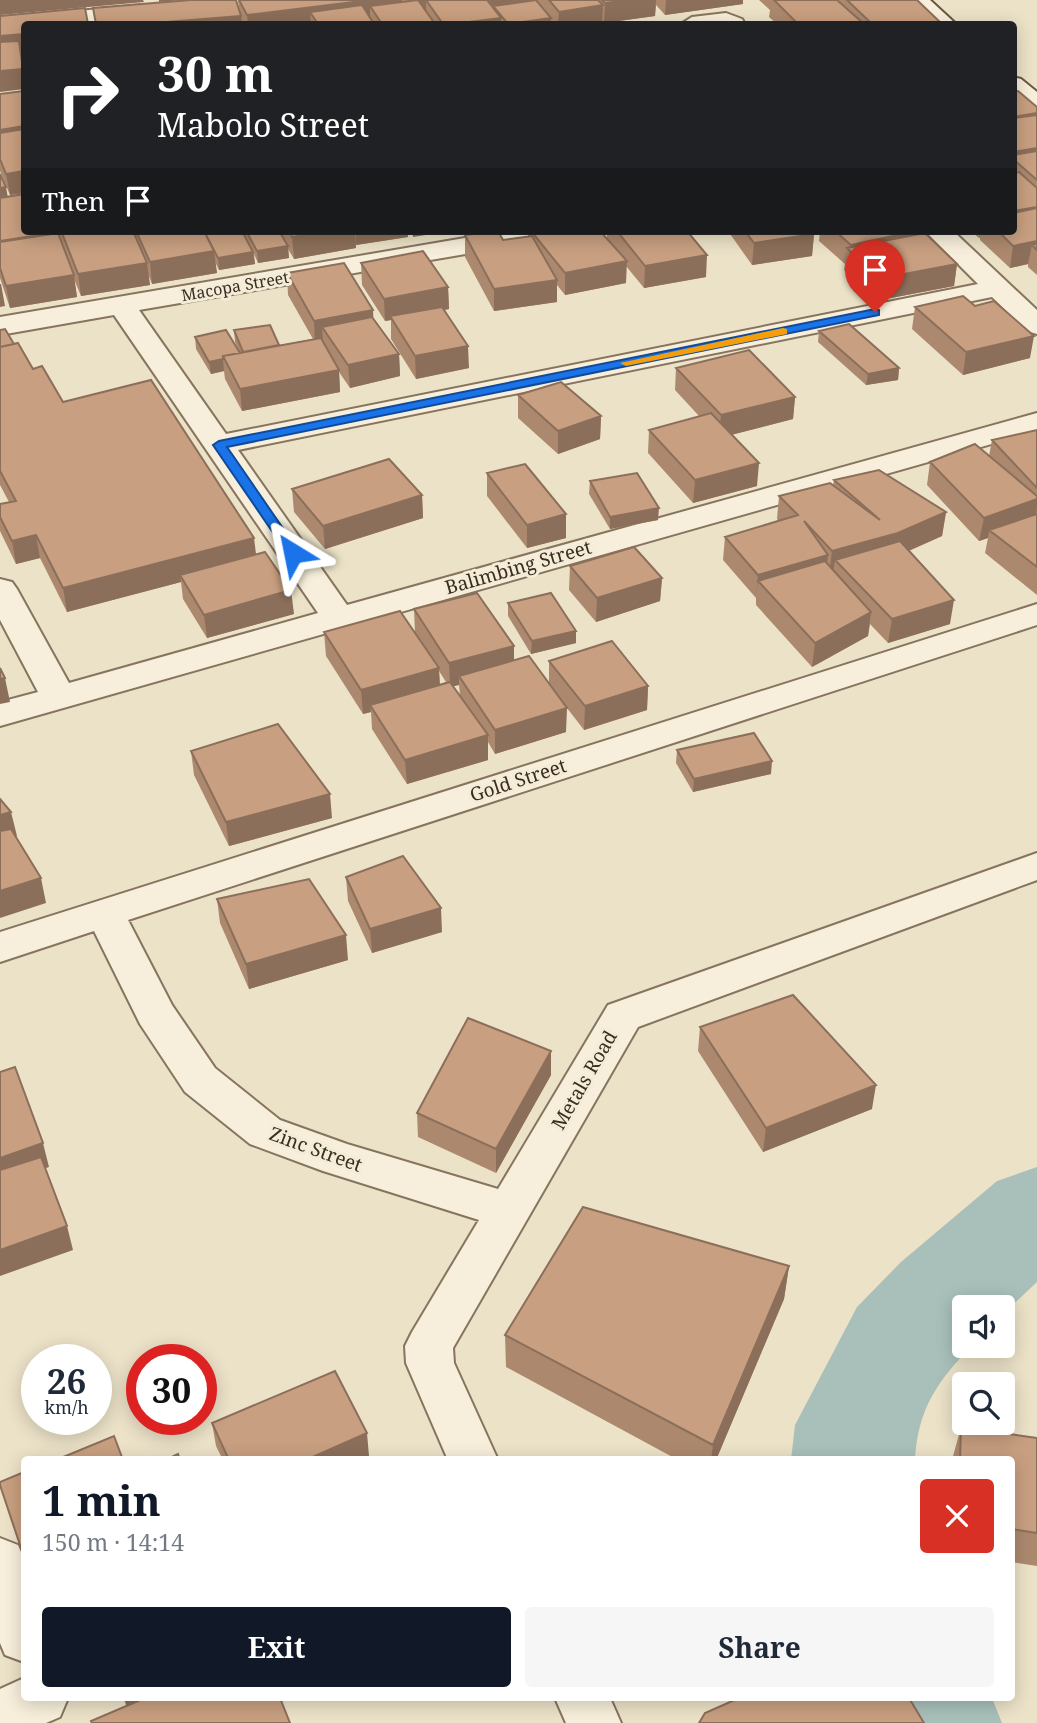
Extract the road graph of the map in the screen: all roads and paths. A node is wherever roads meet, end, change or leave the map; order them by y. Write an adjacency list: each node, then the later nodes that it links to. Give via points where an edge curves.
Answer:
1 (917, 0): 4 (street)
2 (173, 10): 3 (street)
3 (37, 21)
4 (942, 21)
5 (21, 22): 6 (street)
6 (0, 24)
7 (1017, 88): 8 (street)
8 (1037, 105)
9 (530, 235): 12 (street, Macopa Street)
10 (942, 235): 11 (street)
11 (997, 288): 13 (street); 16 (street)
12 (122, 306): 14 (street, Macopa Street); 16 (street)
13 (1037, 325)
14 (0, 326)
15 (1037, 422): 19 (street, Balimbing Street)
16 (219, 445): 19 (street)
17 (0, 589): 20 (street)
18 (1037, 614): 23 (street, Gold Street)
19 (338, 617): 20 (street, Balimbing Street)
20 (59, 697): 21 (street, Balimbing Street)
21 (0, 714)
22 (1037, 866): 25 (street, Metals Road, via 623,1016)
23 (105, 913): 24 (street, Gold Street); 25 (street, Zinc Street, via 155,1013 200,1080 265,1132)
24 (0, 947)
25 (509, 1211): 26 (street, Metals Road, via 429,1346 429,1363)
26 (471, 1456)
27 (0, 1562): 28 (street)
28 (21, 1628)
29 (36, 1701): 32 (street)
30 (44, 1701): 33 (street)
31 (583, 1701): 34 (street)
32 (0, 1716)
33 (53, 1723)
34 (594, 1723)

